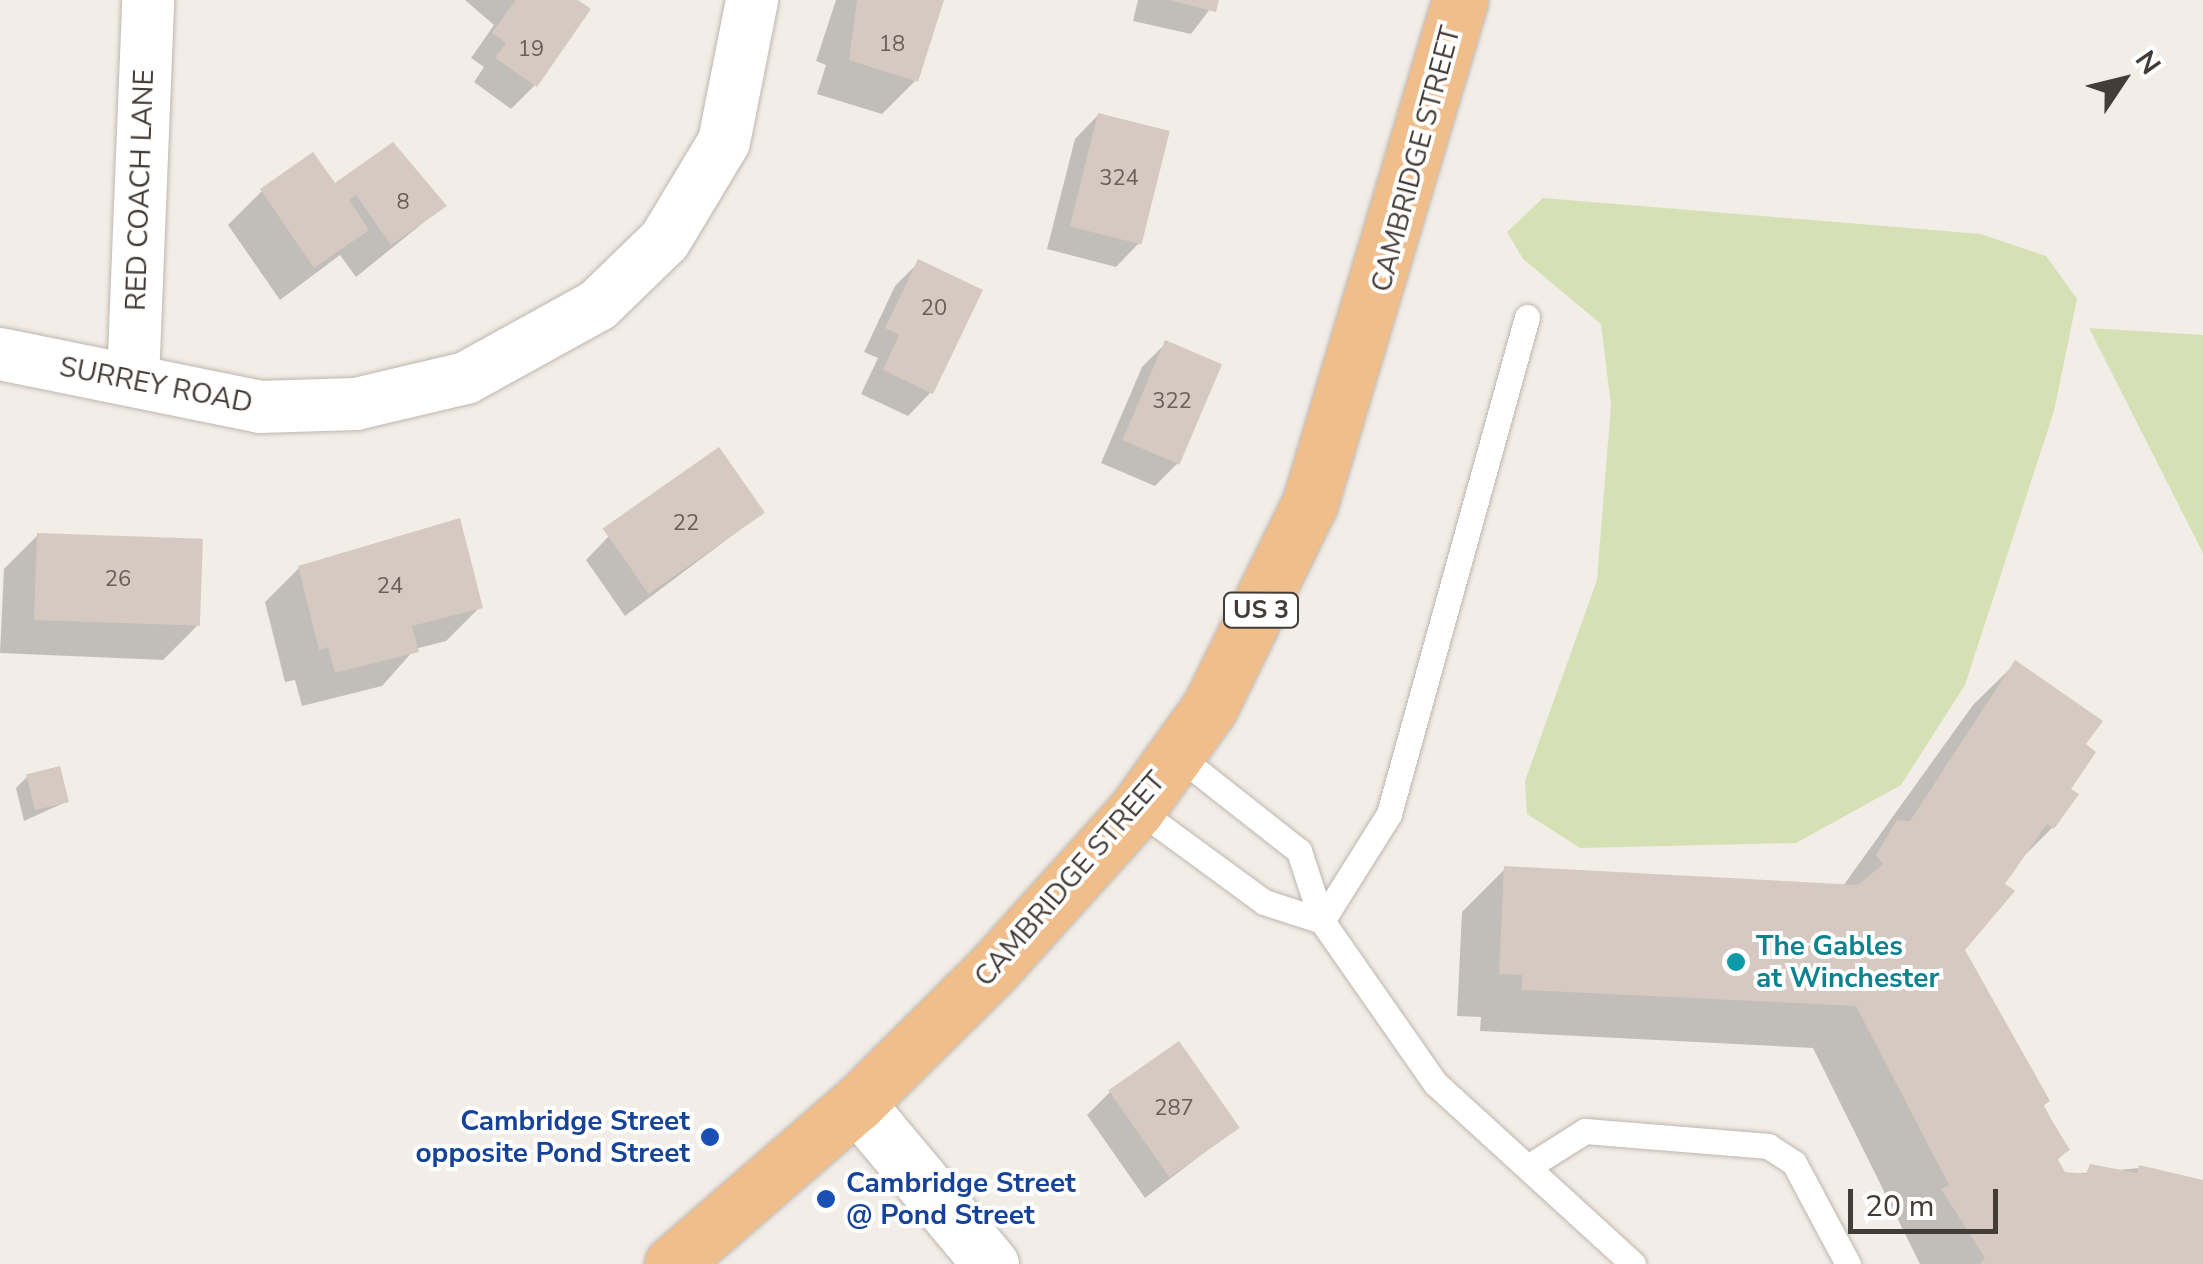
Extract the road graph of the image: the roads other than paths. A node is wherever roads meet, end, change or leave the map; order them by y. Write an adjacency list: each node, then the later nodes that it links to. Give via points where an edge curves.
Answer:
1 (148, 0): 6 (street, RED COACH LANE)
2 (752, 0): 6 (street, SURREY ROAD, via 724,142 665,240 598,305 466,378 356,404 260,407)
3 (1460, 0): 7 (highway, CAMBRIDGE STREET / US 3, via 1310,503 1238,658)
4 (1527, 317): 9 (lane, via 1389,814)
5 (0, 354): 6 (street, SURREY ROAD)
6 (133, 380)
7 (1178, 755): 8 (highway, CAMBRIDGE STREET / US 3); 9 (lane, via 1299,851)
8 (1137, 809): 9 (lane, via 1264,902); 10 (highway, CAMBRIDGE STREET / US 3)
9 (1322, 921): 11 (lane, via 1435,1082)
10 (856, 1104): 12 (highway, CAMBRIDGE STREET / US 3); 13 (street)
11 (1531, 1164): 14 (lane); 15 (lane, via 1595,1131 1768,1146 1794,1163)
12 (673, 1264)
13 (991, 1264)
14 (1632, 1264)
15 (1848, 1264)

